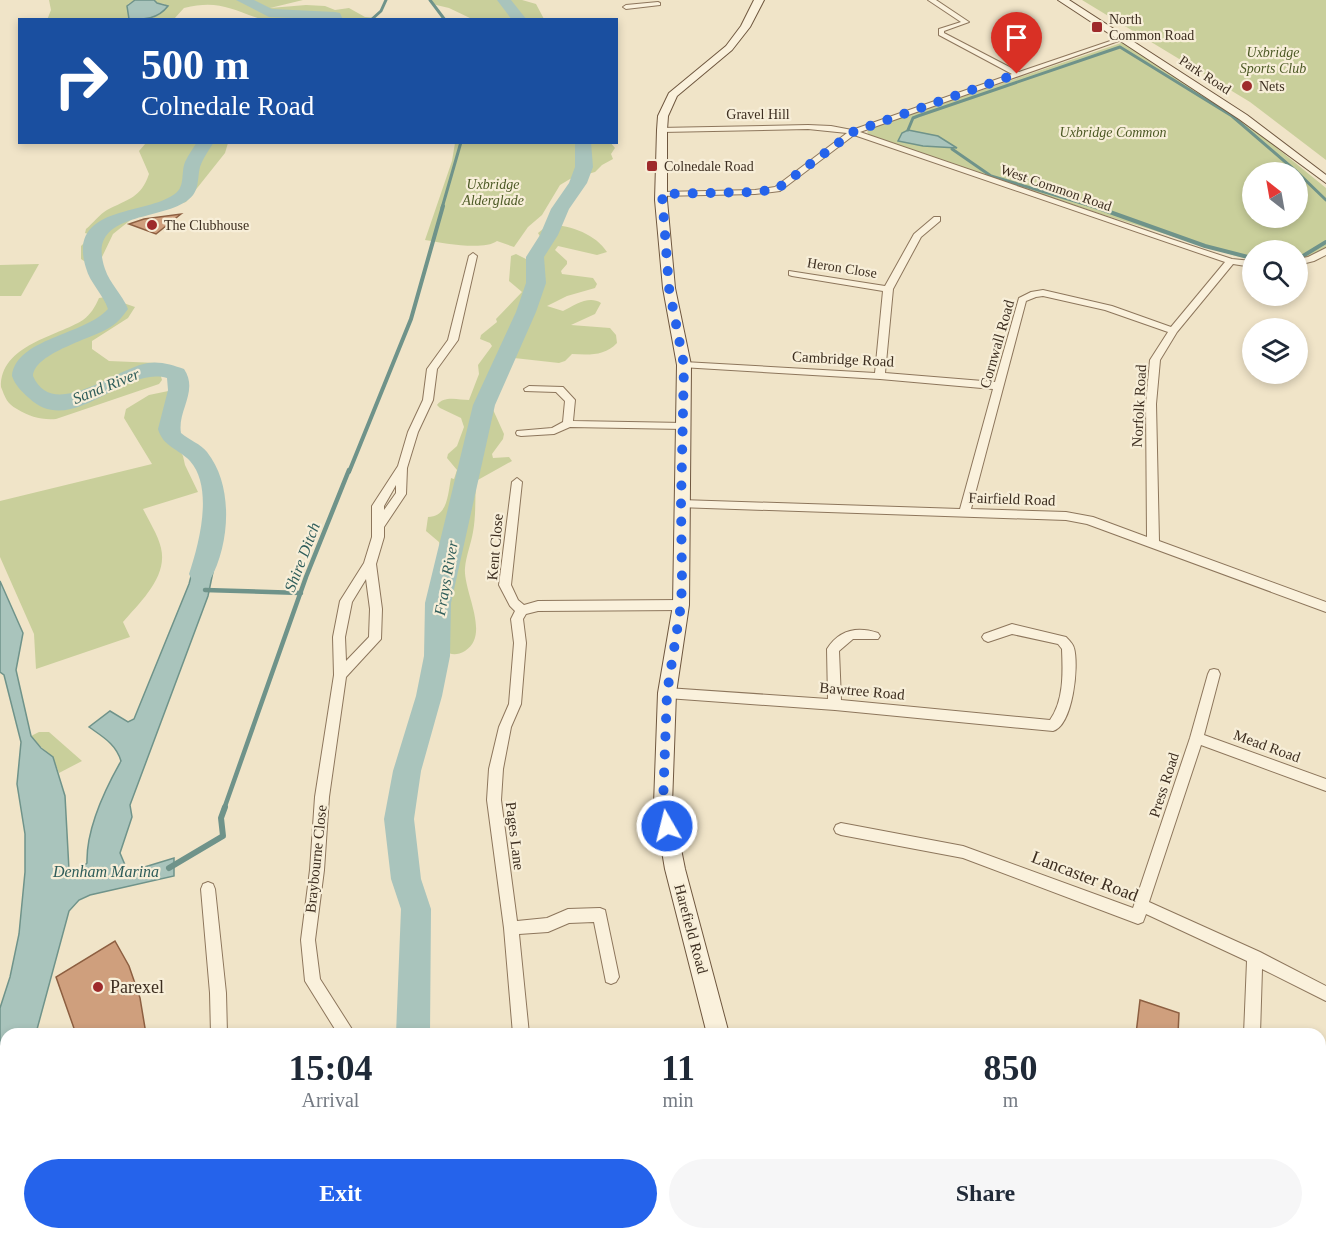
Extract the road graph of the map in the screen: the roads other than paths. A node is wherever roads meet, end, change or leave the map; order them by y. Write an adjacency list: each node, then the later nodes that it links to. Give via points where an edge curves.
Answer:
1 (759, 0): 10 (main road, Harefield Road, via 729,48 673,95 663,116)
2 (931, 0): 9 (street, via 966,22 941,30 941,34)
3 (1064, 0): 8 (main road, Park Road)
4 (1073, 0): 12 (main road, Park Road, via 1262,117)
5 (641, 2): 6 (street); 7 (street)
6 (658, 4)
7 (626, 7)
8 (1124, 38): 9 (street); 13 (main road, Park Road, via 1244,117)
9 (1017, 74): 11 (street)
10 (662, 130): 11 (street, Gravel Hill, via 808,127); 14 (main road, Harefield Road)
11 (853, 132): 14 (street, via 777,189); 19 (street, West Common Road)
12 (1326, 169)
13 (1326, 180)
14 (662, 194): 24 (main road, Harefield Road, via 669,288)
15 (937, 219): 22 (street, via 917,236)
16 (1326, 251): 18 (street)
17 (473, 256): 35 (street, Braybourne Close, via 453,340 432,369 428,400 403,465 401,494 378,526)
18 (1308, 260)
19 (1231, 261): 20 (street, West Common Road); 23 (street, Norfolk Road)
20 (1242, 263)
21 (792, 273): 22 (street, Heron Close)
22 (888, 289): 25 (street)
23 (1173, 331): 26 (street, Cornwall Road, via 1119,310 1034,294 1022,300); 34 (street, Norfolk Road, via 1155,360 1151,404)
24 (684, 365): 25 (street, Cambridge Road); 29 (main road, Harefield Road)
25 (880, 376): 26 (street, Cambridge Road)
26 (1000, 386): 33 (street, Cornwall Road)
27 (529, 389): 28 (street, via 559,388 570,400)
28 (568, 424): 29 (street); 30 (street, via 554,431)
29 (684, 426): 32 (main road, Harefield Road)
30 (521, 433)
31 (517, 482): 38 (street, Kent Close, via 505,585)
32 (681, 504): 33 (street, Fairfield Road); 36 (main road, Harefield Road)
33 (965, 512): 34 (street, Fairfield Road, via 1066,516)
34 (1153, 543): 37 (street, Fairfield Road)
35 (370, 564): 42 (street, Braybourne Close, via 346,601 339,637); 42 (street, Braybourne Close, via 375,639)
36 (681, 605): 38 (street, via 538,606); 43 (main road, Harefield Road)
37 (1326, 607)
38 (522, 610): 50 (street, Pages Lane, via 517,619 520,643 515,704 505,727 494,800)
39 (874, 636): 44 (street, via 851,634 833,649)
40 (988, 637): 44 (street, Bawtree Road, via 1012,629 1062,640 1068,648 1065,699 1053,726)
41 (1214, 674): 45 (street, Press Road)
42 (340, 675): 55 (street, Braybourne Close, via 322,797 308,940 314,981)
43 (667, 693): 44 (street, Bawtree Road); 57 (main road, Harefield Road, via 663,804 675,869)
44 (835, 705)
45 (1197, 738): 46 (street, Mead Road); 49 (street, Press Road)
46 (1326, 785)
47 (841, 829): 49 (street, Lancaster Road, via 963,852 1138,917)
48 (208, 889): 54 (street)
49 (1141, 904): 51 (street, Lancaster Road)
50 (510, 928): 52 (street, via 549,925 568,916 600,915); 56 (street, Pages Lane)
51 (1255, 957): 53 (street, Lancaster Road); 58 (street)
52 (611, 977)
53 (1326, 994)
54 (219, 1028)
55 (343, 1028)
56 (520, 1028)
57 (716, 1028)
58 (1252, 1028)

